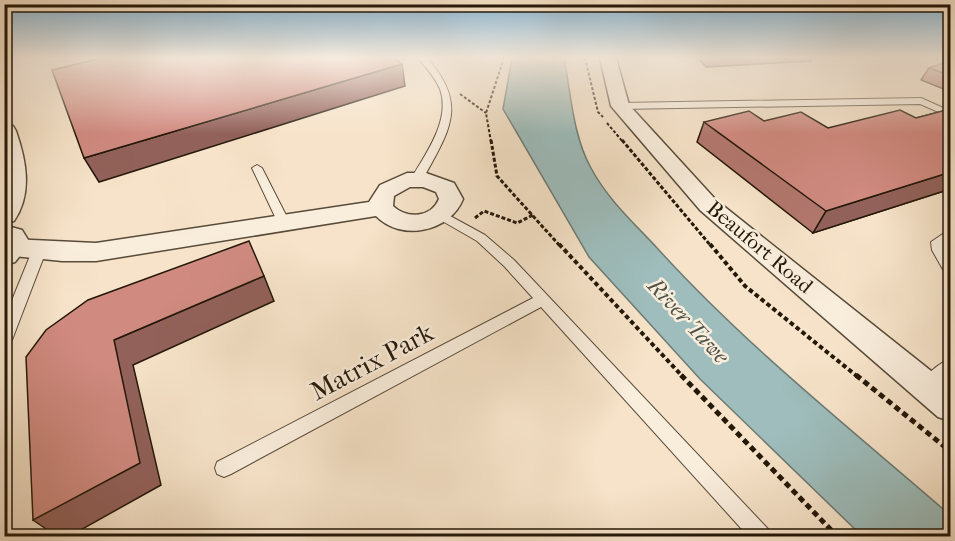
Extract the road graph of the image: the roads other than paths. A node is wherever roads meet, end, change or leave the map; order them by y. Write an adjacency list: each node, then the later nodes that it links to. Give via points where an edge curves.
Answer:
1 (442, 83): 7 (lane, via 448,110 443,133)
2 (614, 83): 3 (street, Beaufort Road)
3 (620, 106): 4 (lane, via 921,101); 18 (street, Beaufort Road, via 708,205)
4 (951, 114)
5 (4, 131): 9 (street, via 14,163 14,181)
6 (258, 168): 11 (lane)
7 (417, 179): 8 (street, via 388,188 380,201); 10 (street, via 434,181 450,193 450,204)
8 (381, 207): 10 (street, via 390,217 406,222 425,221); 11 (street)
9 (4, 214)
10 (441, 214): 15 (lane, via 481,238)
11 (284, 223): 13 (street, via 96,252)
12 (951, 233): 14 (lane, via 937,242)
13 (15, 247): 16 (lane)
14 (951, 270)
15 (544, 299): 20 (lane, Matrix Park); 21 (lane)
16 (4, 340)
17 (951, 366): 18 (lane)
18 (927, 386): 19 (street, Beaufort Road)
19 (951, 406)
20 (224, 468)
21 (761, 537)

